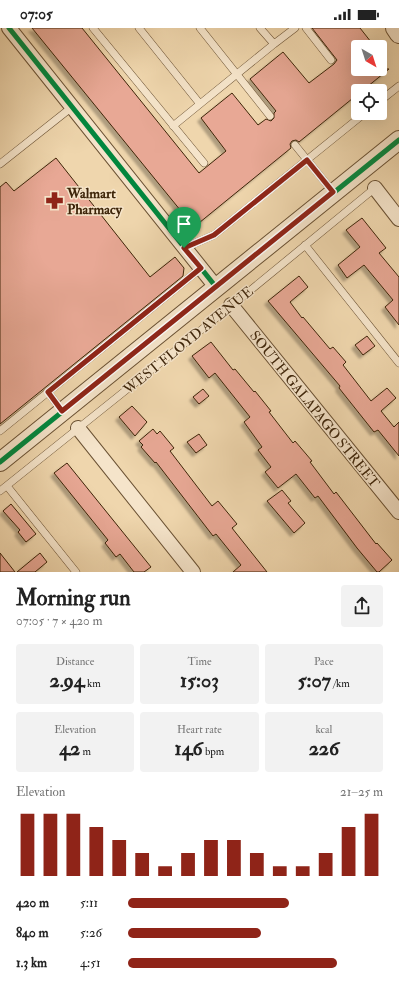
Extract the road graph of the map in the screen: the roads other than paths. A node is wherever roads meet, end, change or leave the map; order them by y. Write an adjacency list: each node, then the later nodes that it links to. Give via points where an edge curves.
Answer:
1 (9, 28): 14 (street)
2 (93, 28): 17 (lane)
3 (139, 28): 13 (lane)
4 (200, 28): 10 (lane)
5 (260, 28): 8 (lane)
6 (295, 28): 8 (lane)
7 (306, 28): 9 (lane)
8 (274, 44): 10 (lane)
9 (331, 60)
10 (237, 74): 13 (lane); 15 (lane)
11 (399, 86): 12 (lane)
12 (387, 95)
13 (200, 104): 17 (lane)
14 (72, 107): 21 (lane); 27 (street)
15 (270, 116)
16 (356, 120): 20 (lane)
17 (173, 126): 22 (lane)
18 (399, 140): 24 (street, WEST FLOYD AVENUE)
19 (295, 145): 20 (lane)
20 (307, 160): 24 (lane); 27 (lane, via 214,235)
21 (0, 164)
22 (204, 164)
23 (375, 188): 25 (street); 26 (lane, WEST FLOYD AVENUE)
24 (333, 192): 29 (street, WEST FLOYD AVENUE)
25 (399, 219)
26 (305, 245): 30 (lane, WEST FLOYD AVENUE); 31 (lane)
27 (184, 248): 28 (street)
28 (201, 268): 29 (street); 32 (lane)
29 (216, 287): 33 (street, WEST FLOYD AVENUE)
30 (231, 305): 34 (lane, WEST FLOYD AVENUE); 39 (street, SOUTH GALAPAGO STREET)
31 (399, 363)
32 (48, 392): 33 (lane); 35 (lane)
33 (62, 411): 36 (street, WEST FLOYD AVENUE)
34 (78, 428): 37 (lane, WEST FLOYD AVENUE); 41 (street)
35 (0, 431)
36 (0, 462)
37 (7, 486): 38 (lane, WEST FLOYD AVENUE); 40 (lane)
38 (0, 491)
39 (399, 512)
40 (76, 572)
41 (193, 572)

